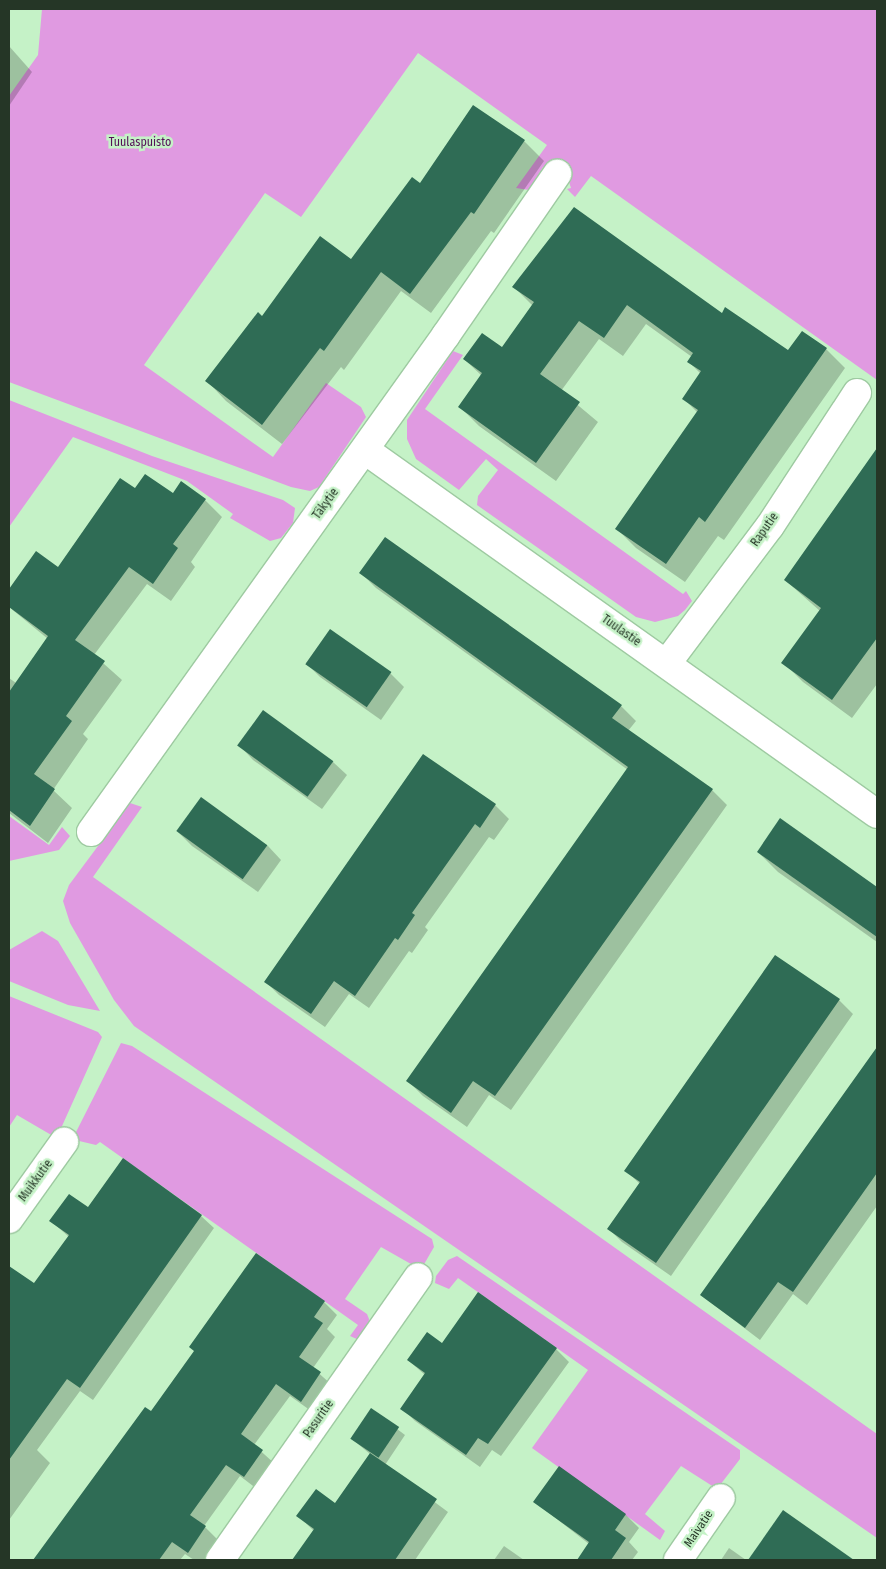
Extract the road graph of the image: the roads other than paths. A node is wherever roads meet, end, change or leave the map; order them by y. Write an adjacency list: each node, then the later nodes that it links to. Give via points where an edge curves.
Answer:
1 (557, 174): 3 (street, Täkytie)
2 (857, 393): 4 (street, Raputie, via 770,526)
3 (365, 450): 4 (street, Tuulastie); 6 (street, Täkytie)
4 (666, 663): 5 (street, Tuulastie)
5 (877, 814)
6 (91, 832)
7 (64, 1142): 8 (street, Muikkutie)
8 (9, 1219)
9 (418, 1277): 11 (street, Pasuritie)
10 (721, 1498): 12 (street, Maivatie)
11 (220, 1560)
12 (678, 1560)

